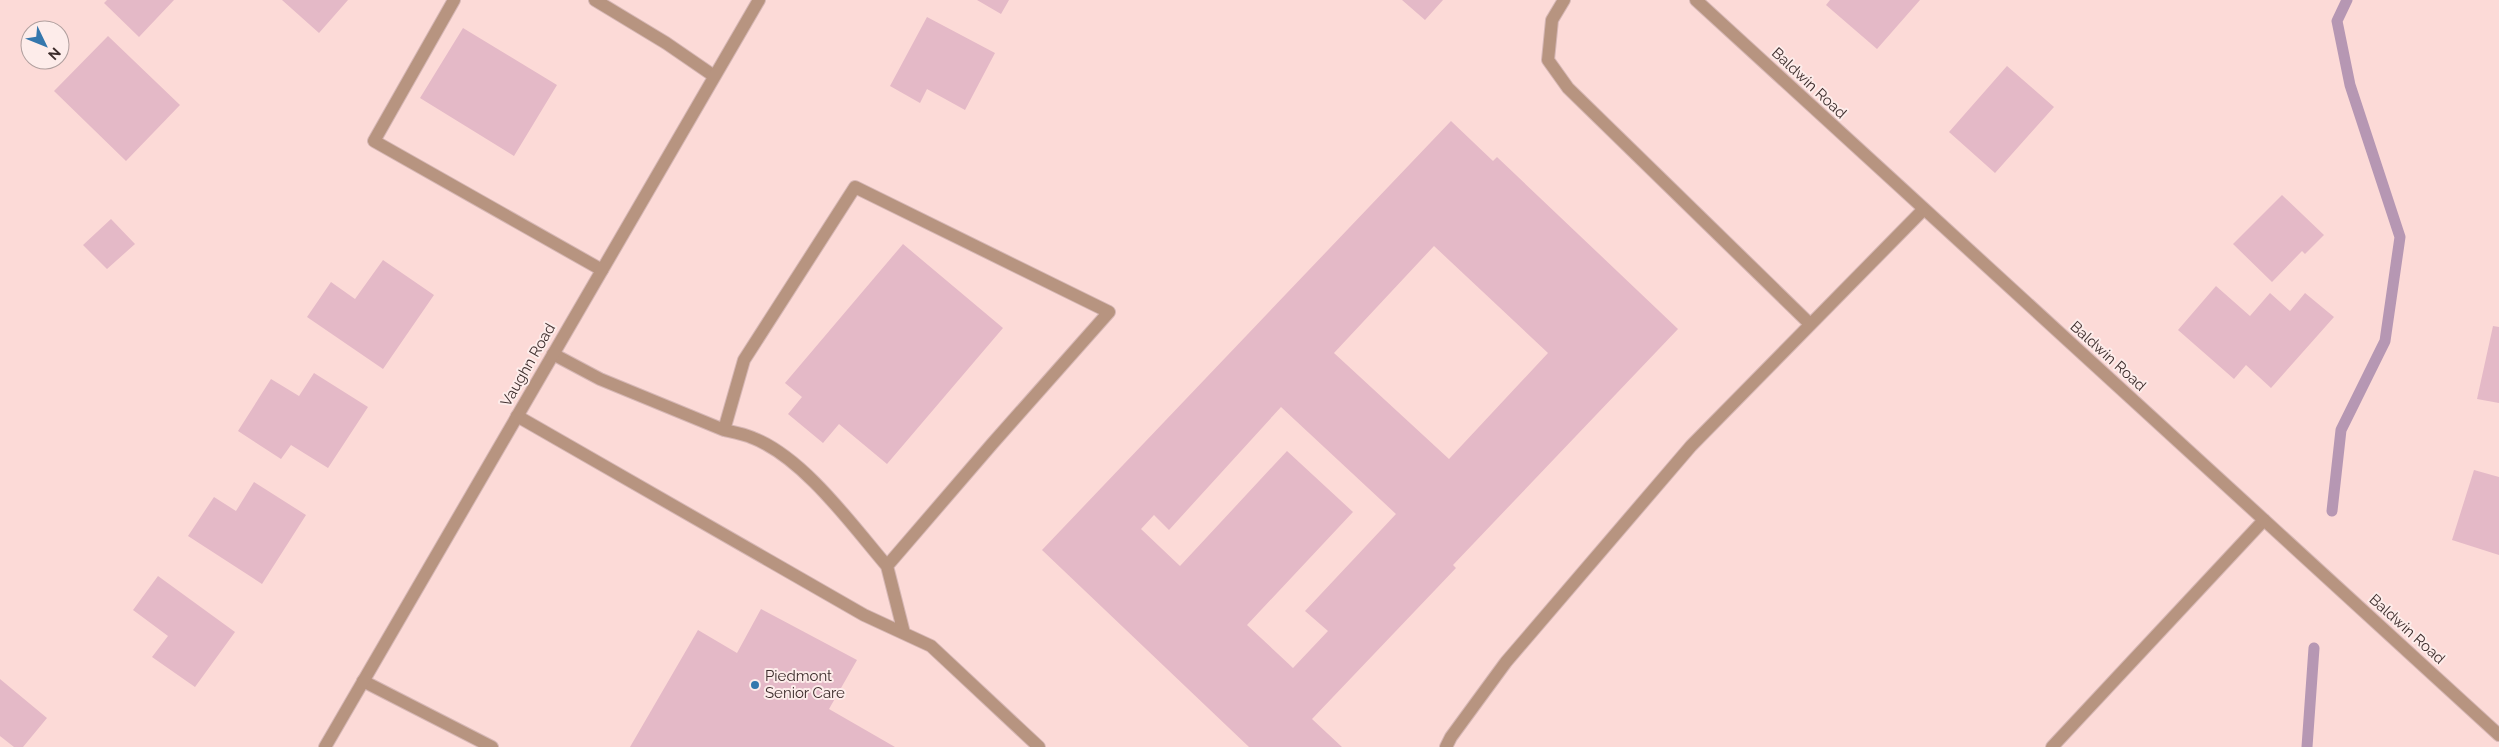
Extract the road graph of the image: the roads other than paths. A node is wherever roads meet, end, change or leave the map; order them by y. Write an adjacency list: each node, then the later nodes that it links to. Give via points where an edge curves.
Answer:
1 (454, 0): 8 (street, via 374,142)
2 (595, 0): 6 (street)
3 (760, 0): 6 (street, Vaughn Road)
4 (1564, 0): 9 (street, via 1552,20 1548,60 1568,88)
5 (1696, 0): 7 (street, Baldwin Road)
6 (714, 76): 8 (street, Vaughn Road)
7 (1923, 210): 9 (street); 13 (street, Baldwin Road)
8 (602, 270): 10 (street, Vaughn Road)
9 (1810, 324): 21 (street, via 1685,454 1506,662)
10 (553, 354): 11 (street, Vaughn Road); 12 (street, via 600,379)
11 (517, 416): 15 (street, via 864,615); 16 (street, Vaughn Road)
12 (724, 430): 14 (street, via 754,438 790,462 816,484); 14 (street, via 744,360 855,187 1110,312)
13 (2264, 520): 17 (street, Baldwin Road); 22 (street)
14 (888, 566): 15 (street)
15 (904, 633): 20 (street, via 931,646)
16 (363, 681): 18 (street, Vaughn Road); 19 (street)
17 (2499, 735)
18 (325, 747)
19 (492, 747)
20 (1039, 747)
21 (1446, 747)
22 (2052, 747)

